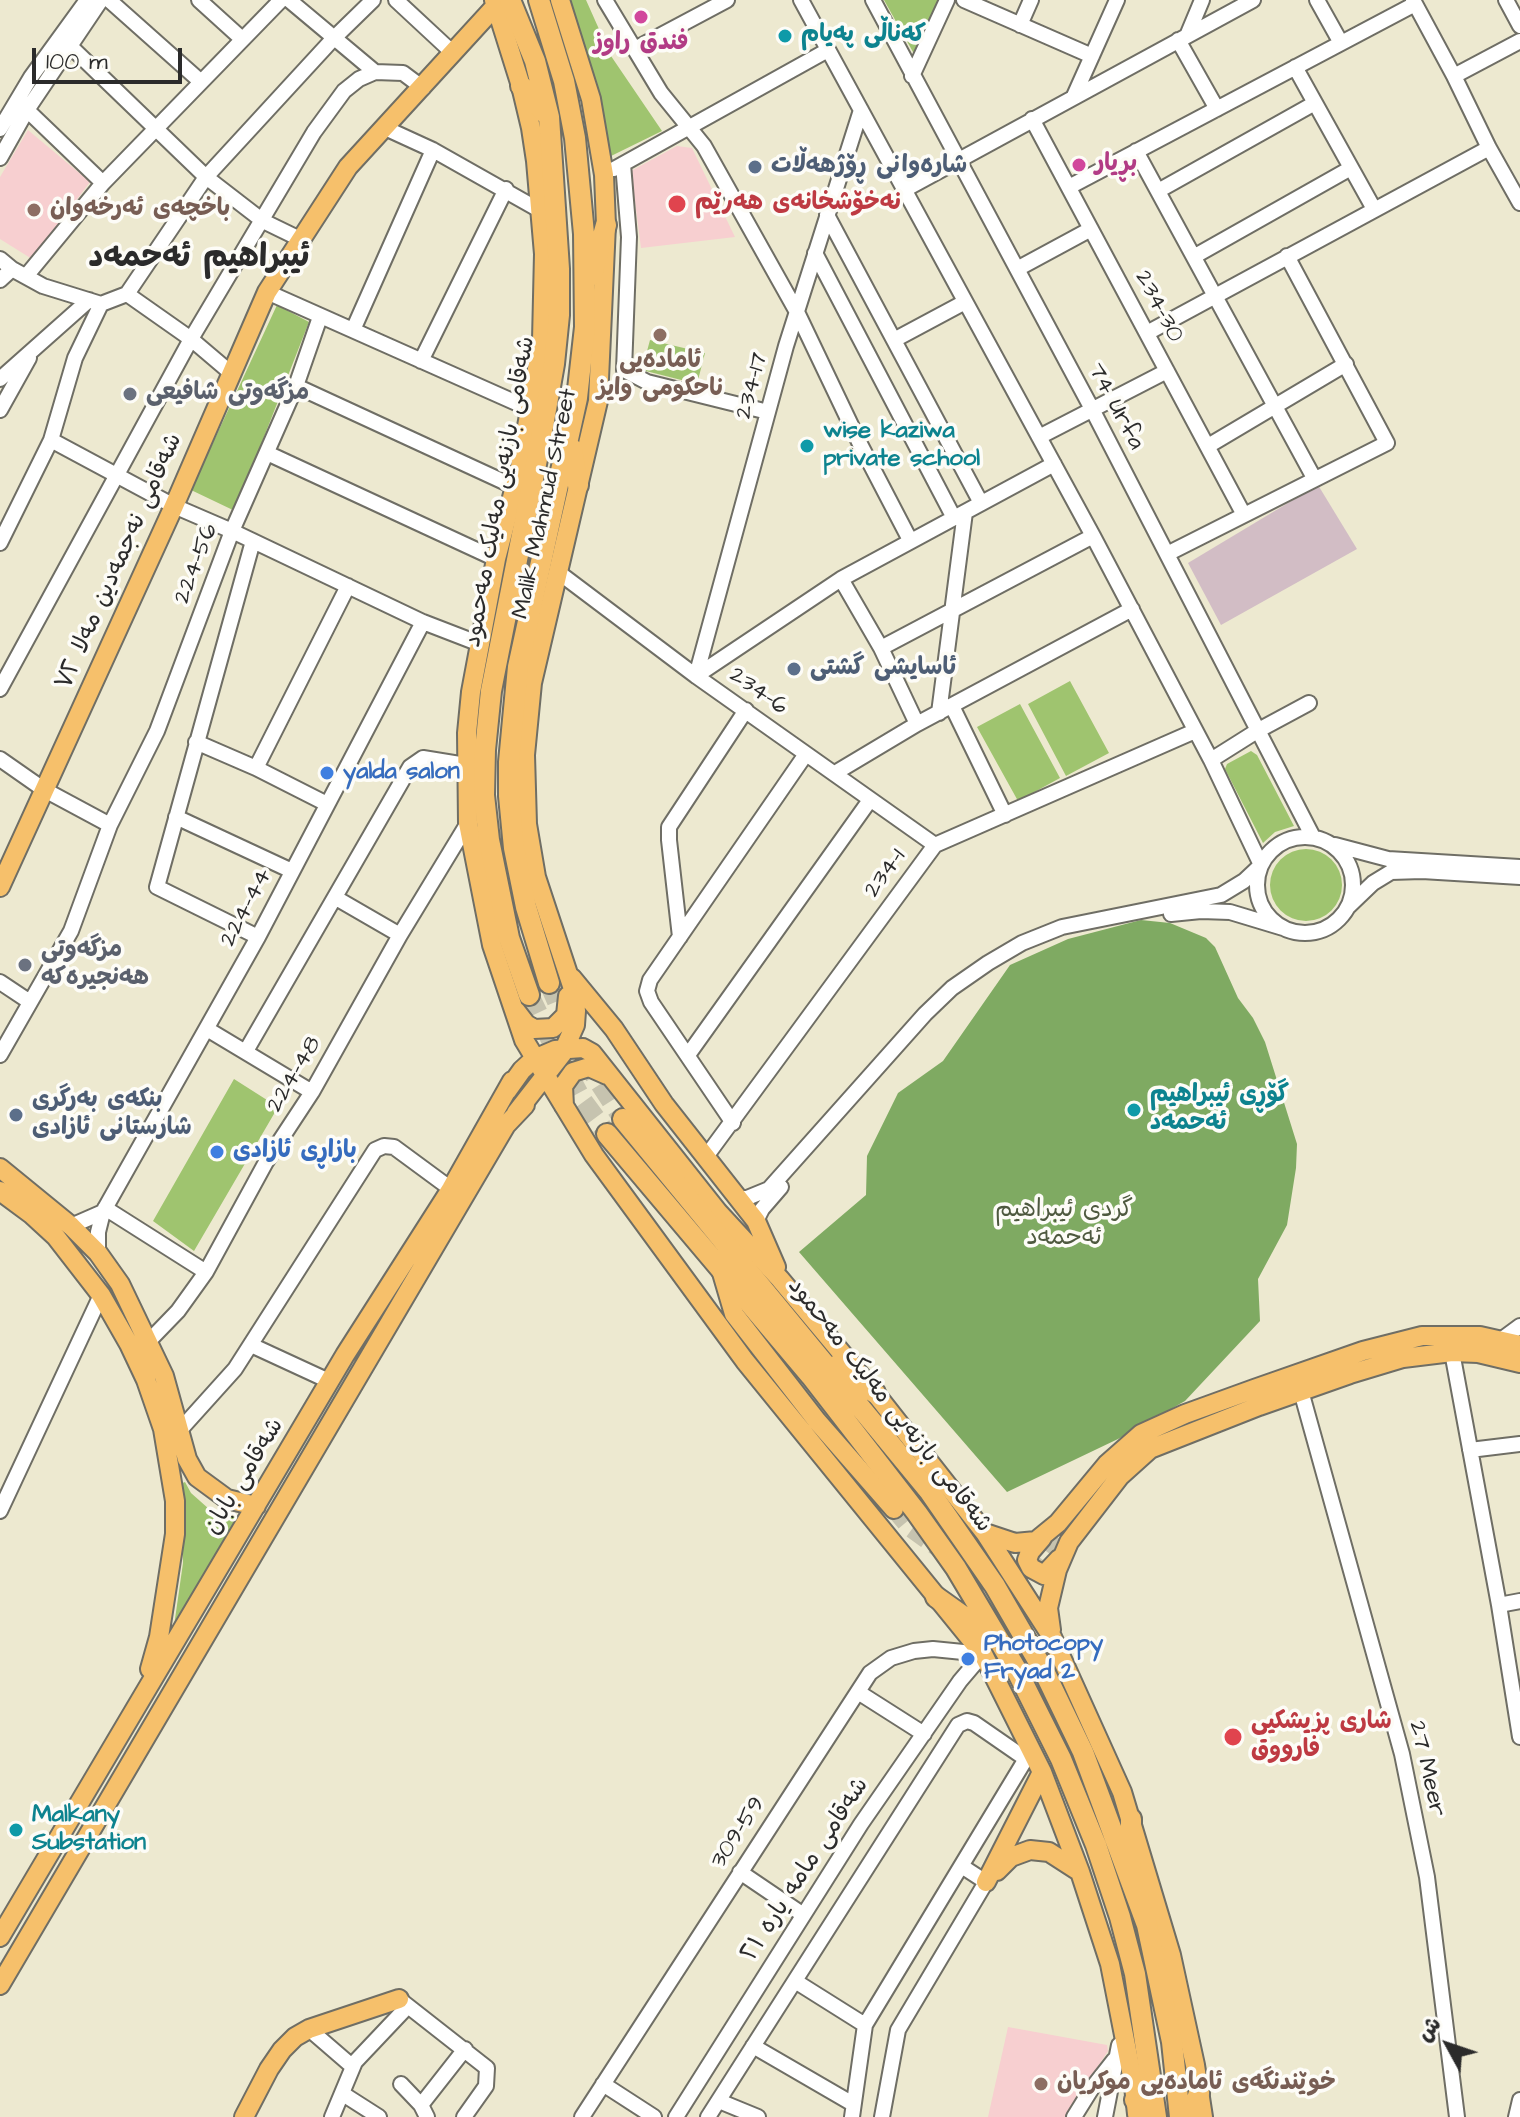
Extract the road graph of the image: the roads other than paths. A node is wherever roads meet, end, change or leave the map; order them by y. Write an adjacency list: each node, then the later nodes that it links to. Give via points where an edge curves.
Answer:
1 (87, 0): 55 (street)
2 (101, 0): 33 (street)
3 (109, 0): 42 (street)
4 (199, 0): 29 (street)
5 (281, 0): 29 (street)
6 (289, 0): 30 (street)
7 (373, 0): 30 (street)
8 (396, 0): 36 (street)
9 (539, 0): 25 (highway, شەقامی بازنەیی مەلیک مەحمود)
10 (558, 0): 25 (highway); 63 (main road, Malik Mahmud Street, via 591,99)
11 (605, 0): 34 (street)
12 (727, 0): 34 (street)
13 (801, 0): 35 (street)
14 (873, 0): 40 (street, 74 Urfa)
15 (947, 0): 40 (street)
16 (964, 0): 26 (street)
17 (1031, 0): 26 (street)
18 (1117, 0): 37 (street)
19 (1202, 0): 28 (street)
20 (1253, 0): 28 (street)
21 (1317, 0): 32 (street)
22 (1506, 0): 27 (street)
23 (500, 2): 36 (main road, شەقامی نەجمەدین مەلا ٧٢); 43 (main road); 50 (highway, شەقامی بازنەیی مەلیک مەحمود, via 535,61)
24 (1414, 2): 32 (street); 41 (street)
25 (548, 23): 90 (highway, شەقامی بازنەیی مەلیک مەحمود, via 581,183)
26 (1020, 25): 37 (street)
27 (1520, 26)
28 (1182, 38): 45 (street); 47 (street)
29 (242, 39): 42 (street)
30 (333, 39): 39 (street); 64 (street)
31 (1520, 41): 41 (street)
32 (1341, 43): 38 (street)
33 (69, 45): 48 (street); 53 (street)
34 (635, 49): 52 (street)
35 (828, 50): 49 (street); 52 (street)
36 (453, 53): 44 (main road, شەقامی نەجمەدین مەلا ٧٢)
37 (1092, 56): 45 (street)
38 (1295, 67): 46 (street); 47 (street)
39 (375, 72): 44 (street, via 403,73); 74 (street, via 336,101)
40 (912, 76): 60 (street, 74 Urfa)
41 (1454, 76): 56 (street)
42 (200, 81): 53 (street)
43 (521, 86): 50 (highway); 72 (main road)
44 (423, 88): 54 (main road, شەقامی نەجمەدین مەلا ٧٢)
45 (1074, 96): 51 (street)
46 (1315, 103): 62 (street); 69 (street)
47 (1217, 109): 58 (street)
48 (27, 110): 59 (street); 65 (street)
49 (861, 110): 68 (street); 73 (street, 234-17)
50 (549, 117): 110 (highway, شەقامی بازنەیی مەلیک مەحمود, via 559,315)
51 (1032, 119): 60 (street); 66 (street, 234-30)
52 (688, 126): 61 (street); 92 (street)
53 (155, 128): 64 (street); 65 (street)
54 (385, 128): 57 (street); 77 (main road, شەقامی نەجمەدین مەلا ٧٢, via 348,167)
55 (0, 129)
56 (1489, 148): 70 (street); 71 (street)
57 (433, 150): 67 (street); 94 (street)
58 (1136, 151): 66 (street); 69 (street)
59 (0, 158)
60 (958, 160): 68 (street); 83 (street, 74 Urfa)
61 (623, 164): 63 (street); 109 (street, via 629,237 624,370 647,382)
62 (1351, 168): 71 (street); 79 (street)
63 (604, 175): 75 (main road, Malik Mahmud Street)
64 (206, 177): 74 (street); 87 (street)
65 (103, 183): 84 (street)
66 (1069, 187): 76 (street, 234-30)
67 (506, 189): 72 (street); 99 (street)
68 (904, 190): 91 (street)
69 (1158, 191): 79 (street)
70 (1520, 203)
71 (1374, 209): 80 (street)
72 (541, 211): 106 (main road, via 542,340)
73 (827, 215): 78 (street, 234-17); 97 (street)
74 (263, 221): 77 (street); 96 (street)
75 (606, 225): 90 (highway); 120 (main road, Malik Mahmud Street, via 598,401)
76 (1091, 229): 83 (street); 95 (street, 234-30)
77 (300, 239): 86 (main road, شەقامی نەجمەدین مەلا ٧٢)
78 (815, 253): 92 (street, 234-17); 123 (street)
79 (1195, 256): 88 (street)
80 (1287, 256): 88 (street); 100 (street)
81 (0, 259): 82 (street)
82 (12, 269): 84 (street); 85 (street)
83 (1017, 269): 107 (street, 74 Urfa)
84 (27, 275): 89 (street, via 43,286)
85 (0, 280)
86 (267, 292): 93 (street); 102 (main road, شەقامی نەجمەدین مەلا ٧٢)
87 (127, 294): 89 (street); 96 (street)
88 (1216, 294): 95 (street); 105 (street)
89 (95, 302): 98 (street); 113 (street)
90 (585, 302): 111 (highway, شەقامی بازنەیی مەلیک مەحمود)
91 (965, 302): 97 (street); 112 (street)
92 (797, 312): 109 (street, 234-17); 127 (street)
93 (320, 317): 94 (street); 104 (street, 224-56)
94 (353, 330): 99 (street)
95 (1147, 333): 101 (street, 234-30)
96 (191, 339): 102 (street); 117 (street)
97 (894, 340): 121 (street)
98 (33, 351): 103 (street); 108 (street)
99 (421, 361): 106 (street)
100 (1346, 364): 105 (street); 119 (street, via 1387,443)
101 (1167, 371): 107 (street); 114 (street, 234-30)
102 (231, 373): 122 (main road, شەقامی نەجمەدین مەلا ٧٢)
103 (0, 379)
104 (296, 386): 115 (street, 224-56); 118 (street)
105 (1275, 407): 114 (street); 119 (street)
106 (530, 409): 118 (main road)
107 (1092, 409): 112 (street); 130 (street, 74 Urfa)
108 (0, 410)
109 (768, 412): 140 (street, 234-17)
110 (543, 428): 118 (highway); 180 (highway, شەقامی بازنەیی مەلیک مەحمود, via 491,691 485,750 489,840 509,938)
111 (570, 435): 120 (highway); 165 (highway, شەقامی بازنەیی مەلیک مەحمود, via 518,667 509,762)
112 (1039, 437): 116 (street)
113 (51, 440): 117 (street); 129 (street)
114 (1208, 446): 124 (street, 234-30)
115 (267, 453): 125 (street, 224-56); 131 (street)
116 (1054, 464): 121 (street); 126 (street)
117 (116, 473): 122 (street); 141 (street)
118 (517, 477): 131 (main road)
119 (1314, 478): 124 (street)
120 (578, 485): 132 (main road, Malik Mahmud Street)
121 (981, 503): 123 (street)
122 (174, 506): 125 (street); 155 (main road, شەقامی نەجمەدین مەلا ٧٢)
123 (959, 515): 127 (street); 135 (street)
124 (1244, 515): 130 (street)
125 (232, 531): 128 (street); 162 (street, 224-56, via 157,731)
126 (1093, 536): 135 (street); 136 (street)
127 (910, 540): 133 (street)
128 (253, 541): 134 (street); 148 (street)
129 (0, 543)
130 (1167, 554): 147 (street, 74 Urfa)
131 (496, 559): 138 (main road)
132 (558, 572): 140 (street, 234-6); 161 (main road, Malik Mahmud Street, via 532,683 525,755)
133 (841, 579): 139 (street); 140 (street)
134 (348, 586): 137 (street); 153 (street)
135 (953, 609): 139 (street); 144 (street)
136 (1132, 609): 144 (street); 146 (street)
137 (423, 622): 138 (street); 157 (street, 224-44)
138 (480, 644): 152 (main road)
139 (881, 648): 145 (street)
140 (696, 676): 143 (street, 234-6)
141 (0, 689)
142 (1309, 703): 147 (street)
143 (746, 710): 149 (street, 234-6); 176 (street, via 669,827)
144 (946, 710): 145 (street); 158 (street)
145 (917, 724): 154 (street)
146 (1195, 731): 151 (street); 158 (street, 234-1)
147 (1257, 731): 151 (street); 163 (street, 74 Urfa)
148 (196, 742): 153 (street); 159 (street)
149 (806, 754): 154 (street, 234-6); 176 (street)
150 (0, 759): 155 (street)
151 (1211, 760): 166 (street)
152 (466, 765): 160 (main road); 171 (street, via 423,758 410,767)
153 (256, 768): 157 (street)
154 (835, 773): 156 (street, 234-6)
155 (43, 789): 162 (street); 170 (main road, شەقامی نەجمەدین مەلا ٧٢)
156 (870, 800): 164 (street, 234-6); 188 (street)
157 (327, 804): 168 (street, 224-44)
158 (1005, 815): 164 (street, 234-1)
159 (176, 817): 168 (street); 175 (street, via 157,887)
160 (468, 823): 174 (street, 224-48); 182 (main road, via 492,945)
161 (527, 824): 165 (highway); 177 (main road, Malik Mahmud Street, via 536,877)
162 (110, 825): 181 (street, 224-56, via 71,931)
163 (1320, 840): 166 (street, via 1297,837 1282,842); 167 (street, via 1388,859); 172 (street, via 1340,852 1351,872)
164 (935, 845): 195 (street, 234-1)
165 (514, 848): 179 (highway, شەقامی بازنەیی مەلیک مەحمود)
166 (1261, 865): 173 (street, via 1261,905); 201 (street, via 1221,895 1062,927 988,963 925,1014 769,1189)
167 (1520, 867)
168 (292, 871): 175 (street, 224-44)
169 (1520, 877): 172 (street, via 1391,872)
170 (0, 887)
171 (336, 898): 174 (street); 186 (street)
172 (1346, 909): 173 (street, via 1322,929 1307,933)
173 (1283, 928): 203 (street, via 1230,912 1188,912 1068,934 1006,961 956,995 923,1026 767,1202)
174 (400, 935): 192 (street, 224-48)
175 (258, 937): 183 (street, 224-44)
176 (680, 937): 188 (street, via 647,991)
177 (566, 970): 182 (main road, via 569,1005 561,1022 534,1029); 185 (main road, via 576,1011); 197 (main road)
178 (0, 982): 181 (street)
179 (549, 983)
180 (529, 995)
181 (30, 1002): 187 (street, 224-56)
182 (512, 1007): 184 (main road)
183 (207, 1029): 186 (street); 202 (street, 224-44)
184 (524, 1040): 189 (main road); 191 (main road, شەقامی بابان)
185 (566, 1048): 189 (main road); 190 (main road, via 592,1053); 193 (main road)
186 (246, 1051): 192 (street)
187 (0, 1055)
188 (688, 1055): 195 (street)
189 (535, 1059): 191 (main road); 193 (main road)
190 (613, 1079): 193 (main road, via 589,1067 573,1072); 209 (main road, via 718,1212)
191 (507, 1091): 199 (main road, شەقامی بابان)
192 (312, 1092): 207 (street, 224-48, via 266,1162)
193 (555, 1092): 206 (main road); 222 (main road, via 535,1098 516,1113)
194 (623, 1119): 219 (highway, شەقامی بازنەیی مەلیک مەحمود)
195 (733, 1123): 197 (street, 234-1)
196 (607, 1134): 208 (highway, شەقامی بازنەیی مەلیک مەحمود)
197 (705, 1158): 201 (main road)
198 (0, 1168): 204 (main road)
199 (451, 1189): 215 (street, via 394,1147 375,1150); 218 (main road, شەقامی بابان)
200 (0, 1191): 210 (main road, via 56,1237)
201 (737, 1198): 203 (main road)
202 (104, 1210): 204 (street); 205 (street, 224-44); 207 (street)
203 (756, 1221): 209 (main road)
204 (71, 1226): 205 (main road)
205 (98, 1253): 214 (main road)
206 (673, 1263): 211 (main road); 238 (main road, via 745,1361)
207 (206, 1272): 214 (street, 224-48)
208 (722, 1273): 211 (main road); 242 (highway, شەقامی بازنەیی مەلیک مەحمود, via 811,1376 917,1513)
209 (780, 1279): 227 (main road)
210 (101, 1295): 223 (main road); 233 (street)
211 (734, 1314): 232 (main road)
212 (1520, 1326): 213 (street)
213 (1501, 1340): 216 (main road); 236 (main road, via 1452,1334 1399,1341 1185,1414 1122,1448)
214 (148, 1342): 223 (main road)
215 (251, 1345): 224 (street); 228 (street)
216 (1520, 1345)
217 (1452, 1352): 220 (main road); 221 (main road); 230 (street)
218 (345, 1355): 222 (main road); 224 (main road, شەقامی بابان)
219 (819, 1355): 227 (highway); 256 (highway, شەقامی بازنەیی مەلیک مەحمود, via 930,1492 995,1586 1083,1752)
220 (1385, 1363): 225 (main road); 234 (main road, via 1288,1386 1144,1443 1093,1491)
221 (1520, 1363)
222 (363, 1368): 226 (main road)
223 (155, 1378): 228 (main road); 245 (main road, via 175,1501 175,1534 159,1637)
224 (329, 1381): 226 (main road); 231 (main road, شەقامی بابان)
225 (1301, 1391): 237 (main road, via 1150,1449 1114,1483); 297 (street, 27 Meer, via 1402,1754 1427,1877)
226 (348, 1393): 255 (main road)
227 (875, 1393): 235 (main road)
228 (180, 1430): 231 (main road, via 187,1459 203,1483 227,1499)
229 (1520, 1444): 230 (street)
230 (1470, 1450): 240 (street)
231 (256, 1506): 245 (main road, شەقامی بابان)
232 (894, 1509)
233 (0, 1511)
234 (1064, 1529)
235 (985, 1533): 236 (main road, via 1027,1544); 241 (main road)
236 (1044, 1536): 237 (main road, via 1027,1560 1036,1573 1048,1573)
237 (1063, 1554): 241 (main road, via 1048,1608)
238 (936, 1597): 242 (highway); 243 (main road)
239 (1520, 1601): 240 (street)
240 (1499, 1605): 247 (street)
241 (1052, 1637): 250 (main road)
242 (1001, 1643): 293 (highway, شەقامی بازنەیی مەلیک مەحمود, via 1061,1759 1120,1917 1135,1974)
243 (983, 1654): 244 (street, 309-59, via 914,1651 891,1658 870,1673); 246 (street, شەقامی مامە یارە ٢١); 248 (main road)
244 (858, 1692): 246 (street); 253 (street, 309-59)
245 (142, 1694): 251 (main road, شەقامی بابان)
246 (924, 1734): 259 (street, شەقامی مامە یارە ٢١)
247 (1520, 1737)
248 (1029, 1754): 249 (main road); 252 (street); 262 (street, شەقامی مامە یارە ٢١, via 974,1723 958,1725)
249 (1042, 1772): 254 (main road); 257 (main road)
250 (1131, 1819): 256 (highway); 273 (main road, via 1171,1955)
251 (43, 1864): 255 (main road, via 52,1879); 258 (main road, شەقامی بابان)
252 (963, 1867): 257 (street); 265 (street)
253 (740, 1872): 259 (street); 272 (street, 309-59)
254 (1080, 1872): 257 (main road, via 1049,1852 1030,1850 1011,1857); 268 (main road, via 1110,1964)
255 (66, 1876): 260 (main road)
256 (1132, 1879): 294 (highway, شەقامی بازنەیی مەلیک مەحمود, via 1160,1982)
257 (986, 1882): 289 (street, via 898,2030)
258 (20, 1903): 260 (main road, via 34,1904); 261 (main road, شەقامی بابان)
259 (802, 1914): 286 (street, شەقامی مامە یارە ٢١)
260 (42, 1916): 263 (main road)
261 (0, 1937)
262 (795, 1981): 265 (street); 267 (street, شەقامی مامە یارە ٢١)
263 (0, 1985)
264 (404, 2002): 266 (main road); 269 (street); 270 (street)
265 (865, 2025): 278 (street)
266 (309, 2029): 270 (street); 280 (main road, via 282,2050)
267 (753, 2046): 276 (street, شەقامی مامە یارە ٢١); 278 (street)
268 (1121, 2048): 277 (main road); 290 (street); 291 (street)
269 (465, 2049): 279 (street); 283 (street, via 487,2068 486,2086)
270 (353, 2067): 274 (street)
271 (401, 2084): 279 (street)
272 (603, 2084): 284 (street, 309-59); 285 (street)
273 (1199, 2093): 295 (highway); 296 (main road)
274 (343, 2094): 281 (street); 282 (street)
275 (1520, 2100): 298 (street)
276 (719, 2101): 287 (street, شەقامی مامە یارە ٢١); 288 (street)
277 (1136, 2108): 292 (highway)
278 (853, 2110)
279 (424, 2111)
280 (244, 2117)
281 (332, 2117)
282 (379, 2117)
283 (464, 2117)
284 (582, 2117)
285 (654, 2117)
286 (676, 2117)
287 (708, 2117)
288 (758, 2117)
289 (882, 2117)
290 (1074, 2117)
291 (1105, 2117)
292 (1147, 2117)
293 (1156, 2117)
294 (1180, 2117)
295 (1191, 2117)
296 (1203, 2117)
297 (1457, 2117)
298 (1516, 2117)

